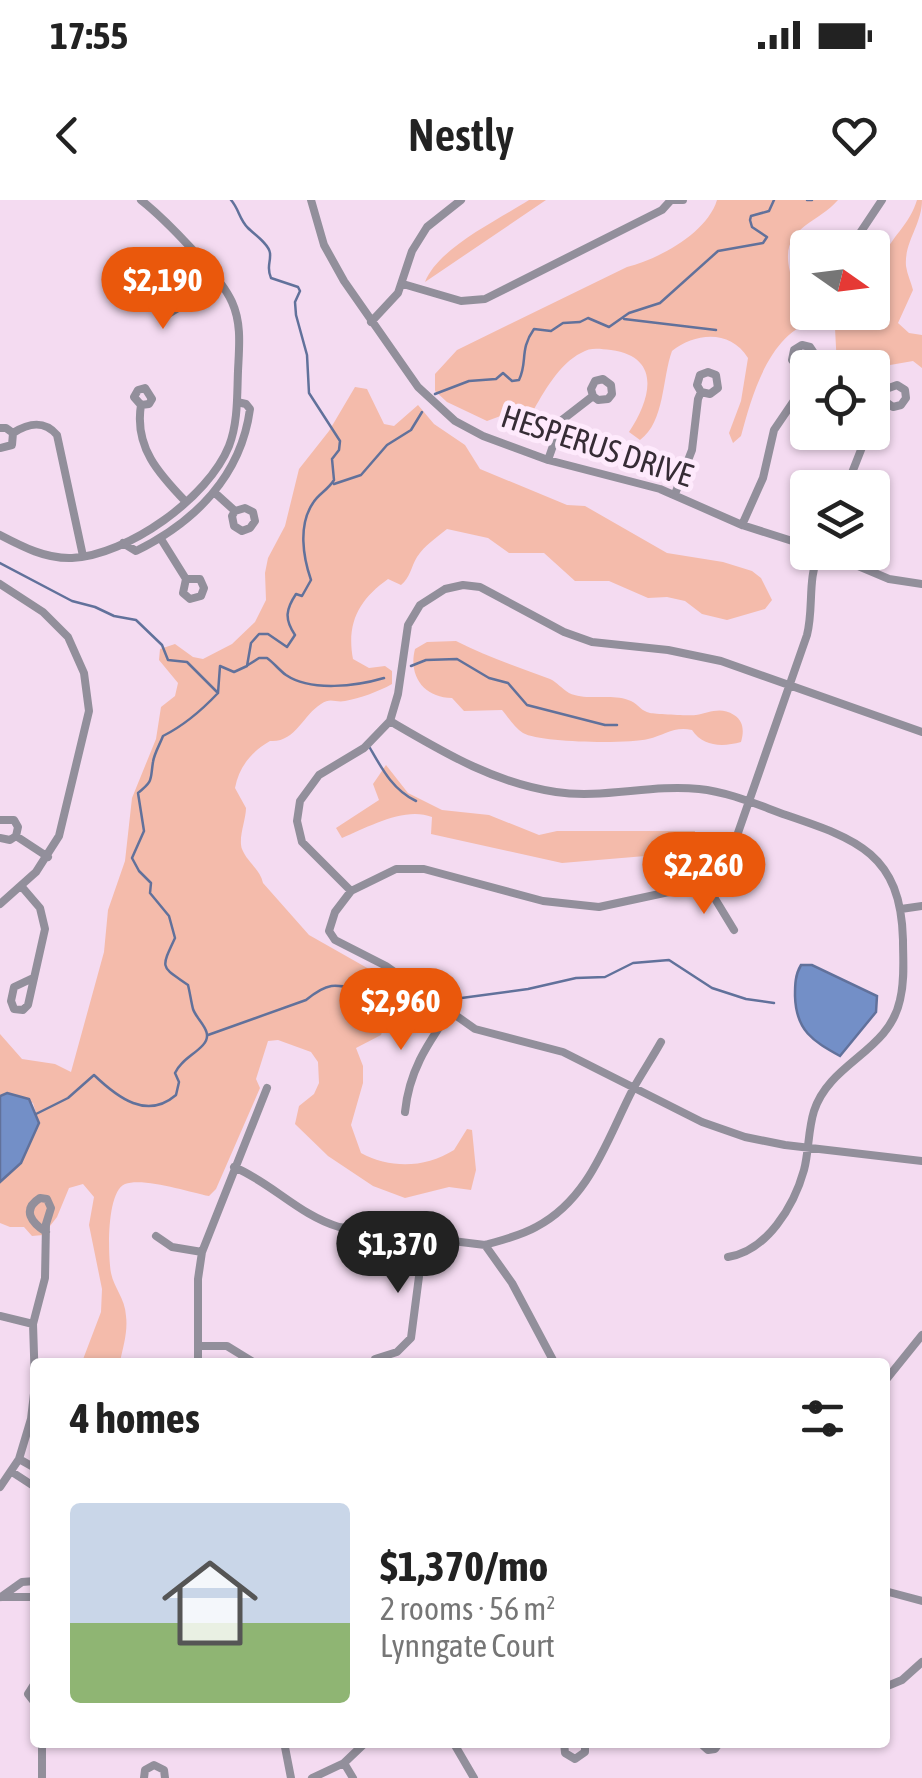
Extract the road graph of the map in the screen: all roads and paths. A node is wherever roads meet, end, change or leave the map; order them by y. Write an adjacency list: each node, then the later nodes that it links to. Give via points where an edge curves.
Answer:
1 (140, 200): 8 (street)
2 (311, 200): 11 (street, HESPERUS DRIVE, via 332,263)
3 (461, 200): 9 (street, via 422,234)
4 (672, 200): 5 (street); 9 (street, via 485,300)
5 (682, 200)
6 (882, 200): 7 (street)
7 (861, 230)
8 (202, 264): 10 (street); 14 (street, via 236,314)
9 (403, 284): 11 (street)
10 (172, 297)
11 (372, 322): 20 (street, HESPERUS DRIVE, via 447,416)
12 (701, 392): 22 (street, via 692,450)
13 (593, 396): 20 (street, via 562,420)
14 (237, 402): 21 (street, via 250,410 246,435); 23 (street, via 226,452)
15 (141, 406): 23 (street, via 150,459)
16 (790, 406): 25 (street, via 774,430)
17 (0, 428): 18 (street)
18 (13, 433): 19 (street, via 12,445); 30 (street, via 36,424 57,435)
19 (0, 448)
20 (548, 460): 22 (street, HESPERUS DRIVE)
21 (214, 492): 24 (street); 27 (street)
22 (675, 494): 25 (street, HESPERUS DRIVE)
23 (186, 502): 29 (street)
24 (235, 511)
25 (742, 525): 28 (street, HESPERUS DRIVE)
26 (0, 535): 30 (street, via 37,552)
27 (161, 539): 29 (street, via 136,551); 33 (street)
28 (790, 540)
29 (123, 543): 30 (street)
30 (83, 556)
31 (815, 570): 36 (street, via 811,621)
32 (867, 570): 35 (street)
33 (186, 579)
34 (0, 584): 43 (street, via 60,628 88,685 87,729 64,825)
35 (922, 584)
36 (789, 686): 37 (street, via 706,658 592,642 488,590 454,586 428,597 412,615); 38 (street); 39 (street)
37 (390, 721): 39 (street, via 473,768 538,788 700,789); 46 (street, via 364,748 318,775 298,811 302,842)
38 (922, 732)
39 (749, 802): 44 (street, via 729,858); 49 (street, via 862,846 889,875)
40 (0, 820): 41 (street, via 14,820)
41 (16, 836): 42 (street); 43 (street)
42 (0, 838)
43 (48, 856): 45 (street)
44 (706, 884): 46 (street, via 583,907 410,868); 50 (street)
45 (22, 887): 47 (street); 51 (street, via 40,908 45,929)
46 (351, 890): 52 (street, via 335,912 329,931 335,940 386,966)
47 (0, 904)
48 (922, 906): 49 (street)
49 (902, 909): 57 (street, via 898,1010 874,1047 823,1092)
50 (734, 930)
51 (34, 978)
52 (449, 1014): 55 (street, via 487,1034 563,1052); 56 (street, via 412,1072)
53 (661, 1042): 55 (street)
54 (267, 1088): 59 (street)
55 (634, 1089): 57 (street, via 723,1130); 63 (street, via 599,1160 565,1205 536,1227)
56 (405, 1112)
57 (807, 1148): 58 (street); 65 (street, via 799,1184 778,1222 754,1247)
58 (922, 1161)
59 (234, 1167): 62 (street, via 327,1223); 64 (street)
60 (46, 1232): 67 (street, via 46,1278)
61 (156, 1236): 64 (street, via 172,1247)
62 (424, 1238): 63 (street); 73 (street, via 411,1338)
63 (485, 1245): 74 (street)
64 (202, 1252): 69 (street)
65 (728, 1257)
66 (0, 1316): 67 (street)
67 (33, 1324): 70 (street)
68 (922, 1335): 75 (street)
69 (198, 1346): 71 (street); 72 (street, via 227,1346)
70 (33, 1358)
71 (198, 1358)
72 (246, 1358)
73 (378, 1358)
74 (552, 1358)
75 (890, 1375)
76 (30, 1416): 77 (street)
77 (20, 1460): 78 (street); 79 (street)
78 (30, 1465)
79 (12, 1472): 80 (street); 81 (street)
80 (30, 1482)
81 (0, 1487)
82 (30, 1581): 84 (street)
83 (890, 1592): 86 (street)
84 (1, 1597): 85 (street)
85 (30, 1597)
86 (922, 1600)
87 (922, 1662): 88 (street)
88 (890, 1685)
89 (42, 1748): 96 (street)
90 (285, 1748): 99 (street)
91 (360, 1748): 95 (street)
92 (457, 1748): 102 (street)
93 (564, 1748): 94 (street, via 575,1758)
94 (584, 1748)
95 (344, 1763): 100 (street); 101 (street)
96 (42, 1778)
97 (144, 1778): 98 (street, via 154,1765)
98 (165, 1778)
99 (291, 1778)
100 (312, 1778)
101 (353, 1778)
102 (474, 1778)

